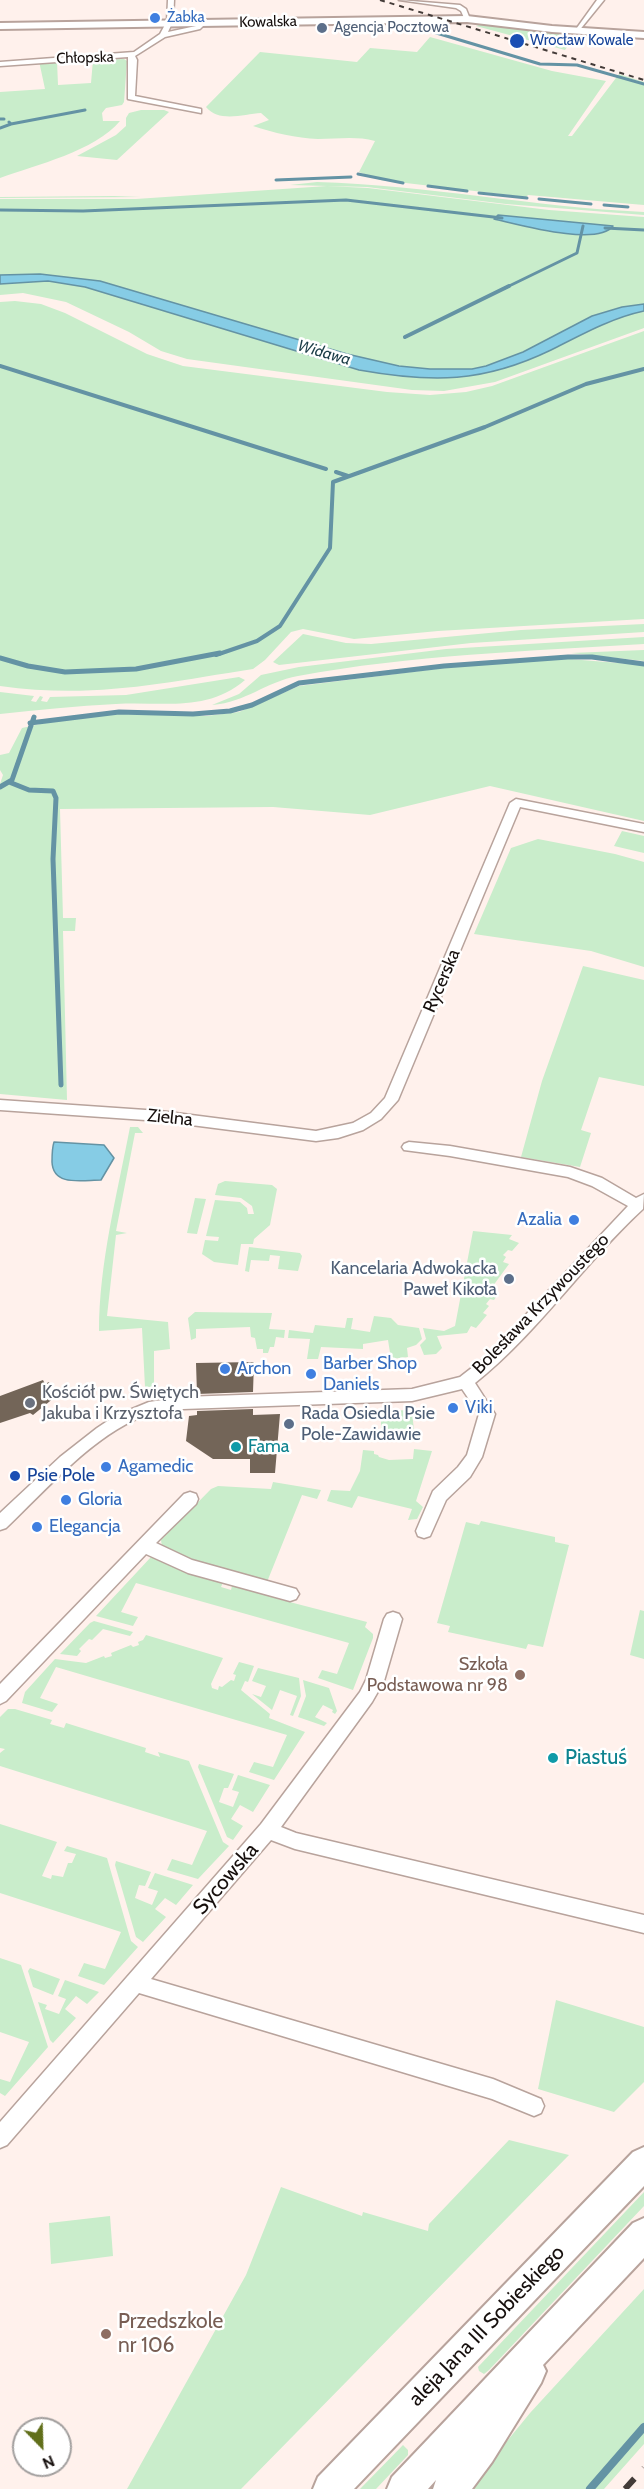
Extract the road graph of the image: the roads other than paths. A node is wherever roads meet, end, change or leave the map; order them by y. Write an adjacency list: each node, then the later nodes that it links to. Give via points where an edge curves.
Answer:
1 (171, 0): 7 (street)
2 (402, 0): 5 (street, via 458,6)
3 (589, 0): 4 (street)
4 (600, 1): 9 (street)
5 (467, 19): 6 (street, Kowalska); 9 (street, Kowalska)
6 (203, 23): 7 (street, Kowalska); 10 (street, Chłopska, via 198,28)
7 (169, 24): 8 (street, Kowalska); 10 (street, Chłopska)
8 (0, 26)
9 (576, 31): 11 (street, Kowalska)
10 (163, 35): 12 (street, Chłopska)
11 (644, 35)
12 (131, 56): 13 (street, Chłopska); 14 (street, via 131,97)
13 (0, 63)
14 (198, 111)
15 (644, 828): 17 (street, Rycerska, via 516,803 391,1100 366,1123)
16 (0, 1105): 17 (street, Zielna, via 160,1116 316,1136)
17 (340, 1133)
18 (409, 1146): 19 (street, via 570,1172)
19 (641, 1202): 20 (street, Bolesława Krzywoustego, via 493,1360)
20 (465, 1382): 22 (street, Bolesława Krzywoustego, via 412,1395 183,1403 149,1408 95,1438); 23 (street, via 487,1414 484,1430 474,1457 439,1496)
21 (190, 1499): 24 (street)
22 (0, 1522)
23 (424, 1531)
24 (144, 1545): 25 (street, via 188,1566); 27 (street)
25 (290, 1594)
26 (393, 1619): 28 (street, via 375,1681 366,1697)
27 (0, 1696)
28 (268, 1830): 29 (street, Sycowska, via 295,1841); 30 (street, Sycowska)
29 (644, 1924)
30 (138, 1981): 31 (street, via 148,1988 493,2089); 32 (street, Sycowska)
31 (534, 2106)
32 (0, 2138)
33 (644, 2163): 36 (street, aleja Jana III Sobieskiego)
34 (644, 2234): 35 (street)
35 (557, 2327): 37 (street); 38 (street, via 480,2450)
36 (330, 2489)
37 (404, 2489)
38 (450, 2489)

